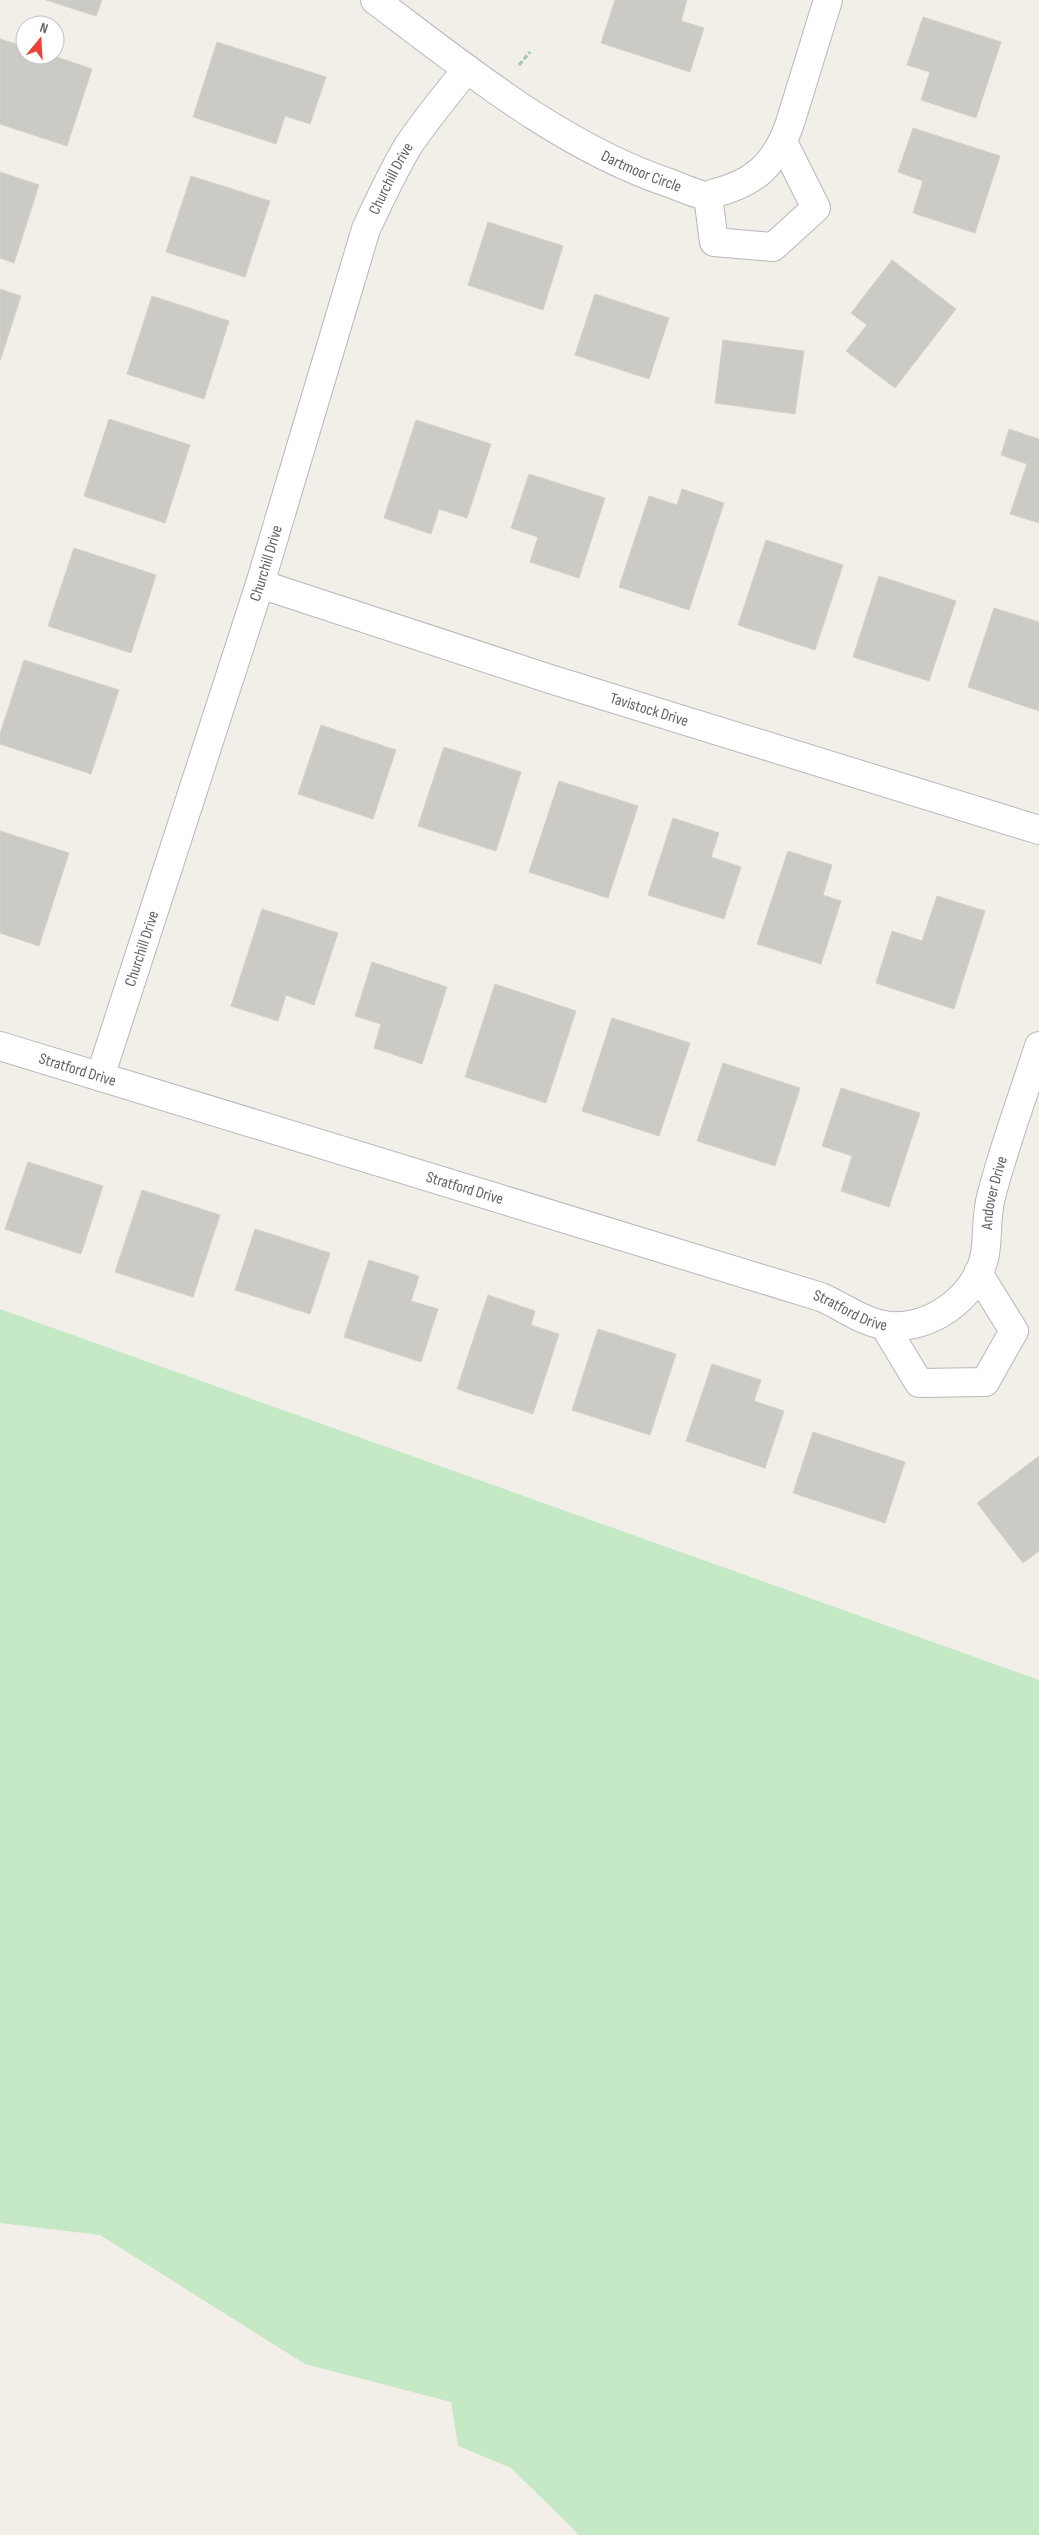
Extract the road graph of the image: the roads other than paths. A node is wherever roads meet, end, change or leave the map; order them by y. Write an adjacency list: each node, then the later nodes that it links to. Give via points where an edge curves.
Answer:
1 (375, 0): 3 (street, Dartmoor Circle)
2 (828, 0): 4 (street)
3 (468, 69): 5 (street, Dartmoor Circle, via 549,126 648,176); 6 (street, Churchill Drive, via 408,146 366,229)
4 (783, 142): 5 (street, via 774,158 745,184); 5 (street, via 816,208 773,247 714,242)
5 (708, 196)
6 (260, 584): 7 (street, Tavistock Drive, via 550,679); 10 (street, Churchill Drive)
7 (1039, 830)
8 (0, 1046): 10 (street, Stratford Drive)
9 (1039, 1046): 11 (street, Andover Drive, via 991,1198 985,1254)
10 (100, 1077): 13 (street, Stratford Drive, via 821,1297 866,1320)
11 (978, 1273): 12 (street, Andover Drive, via 955,1304); 13 (street, via 1014,1331 985,1382 919,1383)
12 (928, 1320): 13 (street, Stratford Drive, via 904,1326)
13 (884, 1325)

